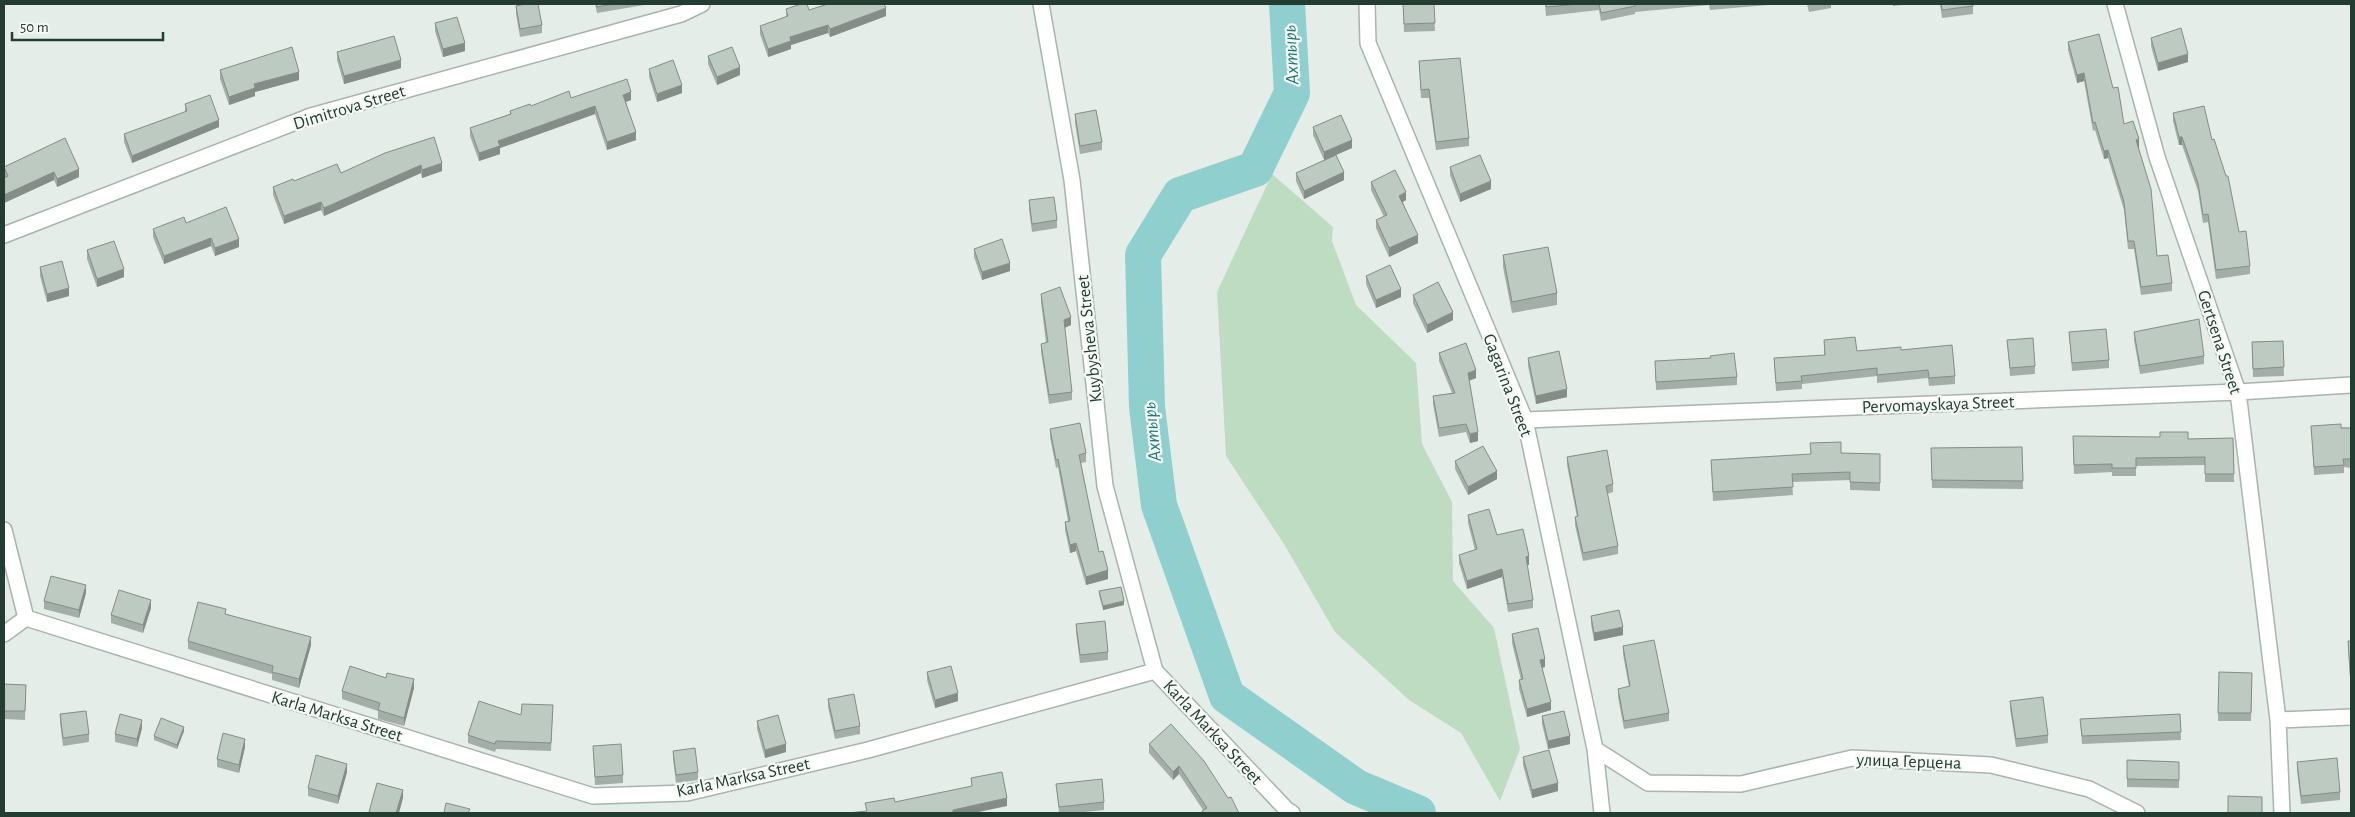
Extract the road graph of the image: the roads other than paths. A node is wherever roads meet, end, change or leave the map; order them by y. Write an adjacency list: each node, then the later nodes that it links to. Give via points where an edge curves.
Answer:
1 (702, 4): 5 (street, Dimitrova Street, via 681,14 312,116)
2 (1041, 4): 12 (street, Kuybysheva Street, via 1072,180 1105,486)
3 (1367, 4): 8 (street, Gagarina Street, via 1368,44)
4 (2115, 4): 7 (street, Gertsena Street, via 2157,157)
5 (4, 236)
6 (2351, 385): 7 (street, Pervomayskaya Street)
7 (2238, 392): 8 (street, Pervomayskaya Street); 14 (street, Gertsena Street)
8 (1526, 420): 15 (street, Gagarina Street)
9 (4, 530): 10 (street)
10 (26, 618): 11 (street); 12 (street, Karla Marksa Street, via 593,796 687,793 868,750)
11 (4, 634)
12 (1155, 671): 16 (street, Karla Marksa Street)
13 (2351, 717): 14 (street)
14 (2278, 720): 19 (street)
15 (1595, 749): 17 (street, Gagarina Street); 18 (street, улица Герцена, via 1648,783 1741,784 1852,758 1991,765 2089,789)
16 (1292, 813)
17 (1602, 813)
18 (2138, 813)
19 (2282, 813)

